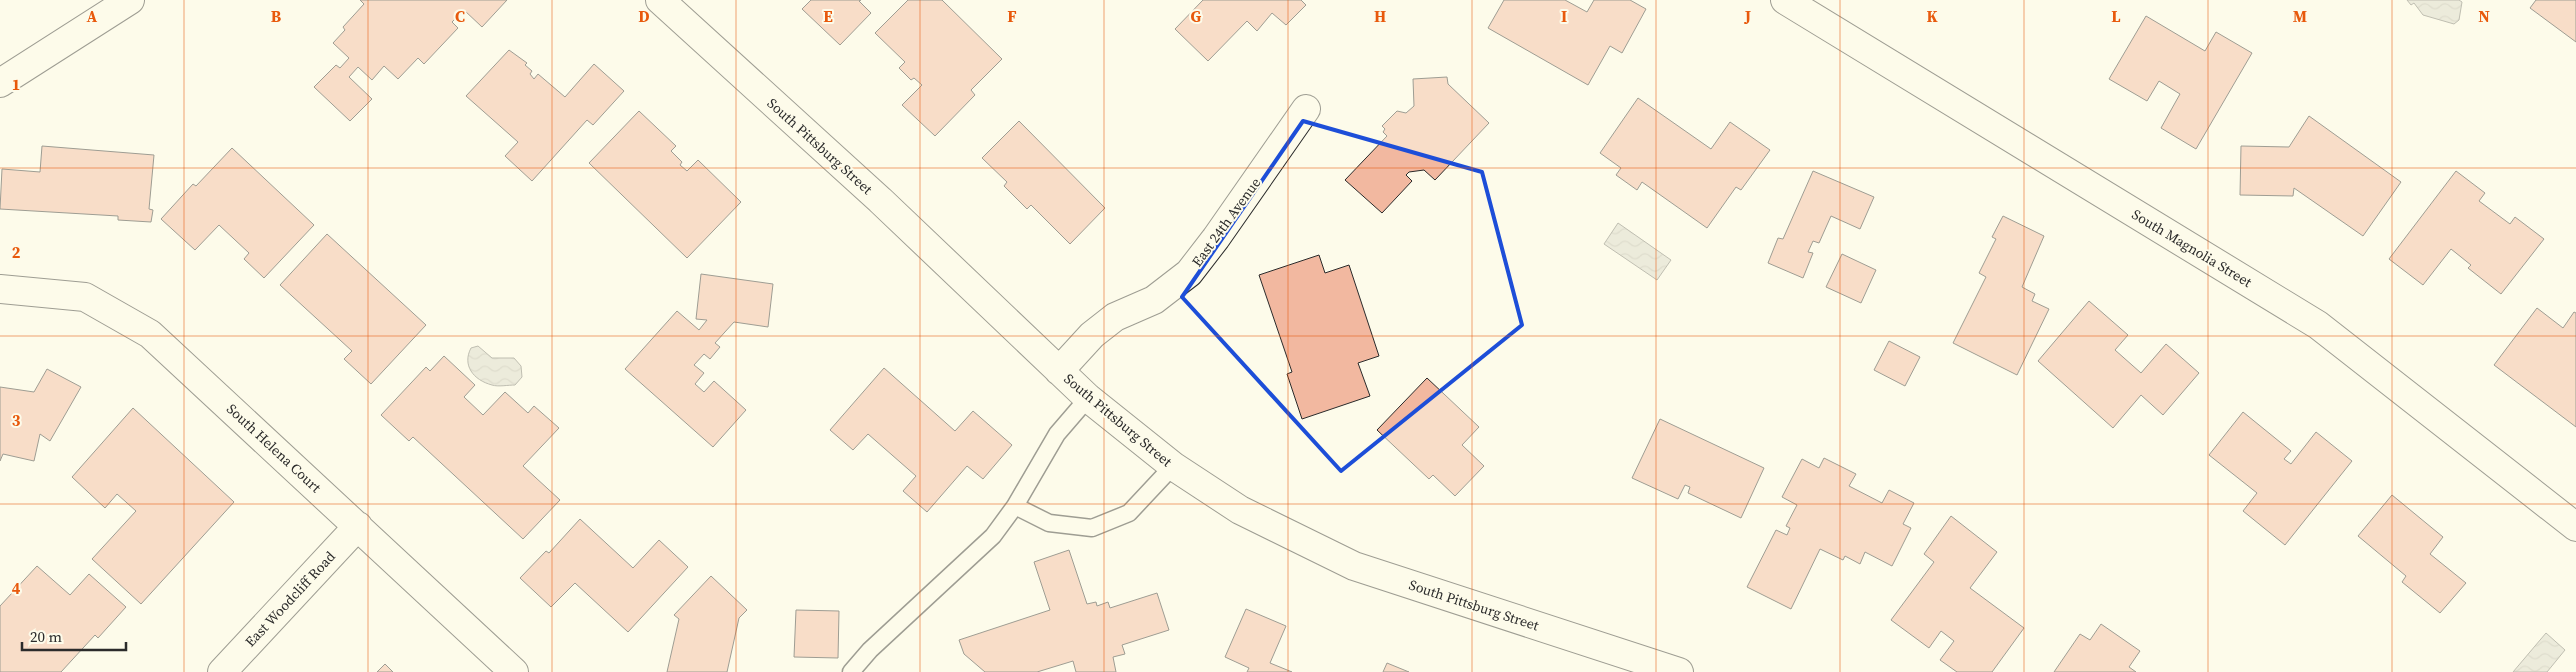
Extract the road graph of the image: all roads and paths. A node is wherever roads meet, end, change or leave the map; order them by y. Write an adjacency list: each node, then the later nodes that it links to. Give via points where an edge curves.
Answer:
1 (130, 0): 4 (street)
2 (660, 0): 7 (street, South Pittsburg Street, via 880,200)
3 (1785, 0): 12 (street, South Magnolia Street, via 2318,325)
4 (0, 83)
5 (1306, 109): 7 (street, East 24th Avenue, via 1189,273 1154,300 1115,317 1092,335)
6 (0, 289): 11 (street, South Helena Court, via 85,297 150,334)
7 (1060, 371): 8 (street, South Pittsburg Street)
8 (1088, 398): 9 (street, South Pittsburg Street); 10 (lane, via 1057,434)
9 (1173, 466): 10 (lane, via 1129,512 1092,528 1049,523); 16 (street, South Pittsburg Street, via 1240,510 1354,566)
10 (1015, 506): 15 (lane, via 992,536 870,650)
11 (358, 526): 13 (street, East Woodcliff Road); 14 (street, South Helena Court)
12 (2576, 527)
13 (222, 672)
14 (514, 672)
15 (851, 672)
16 (1679, 672)

